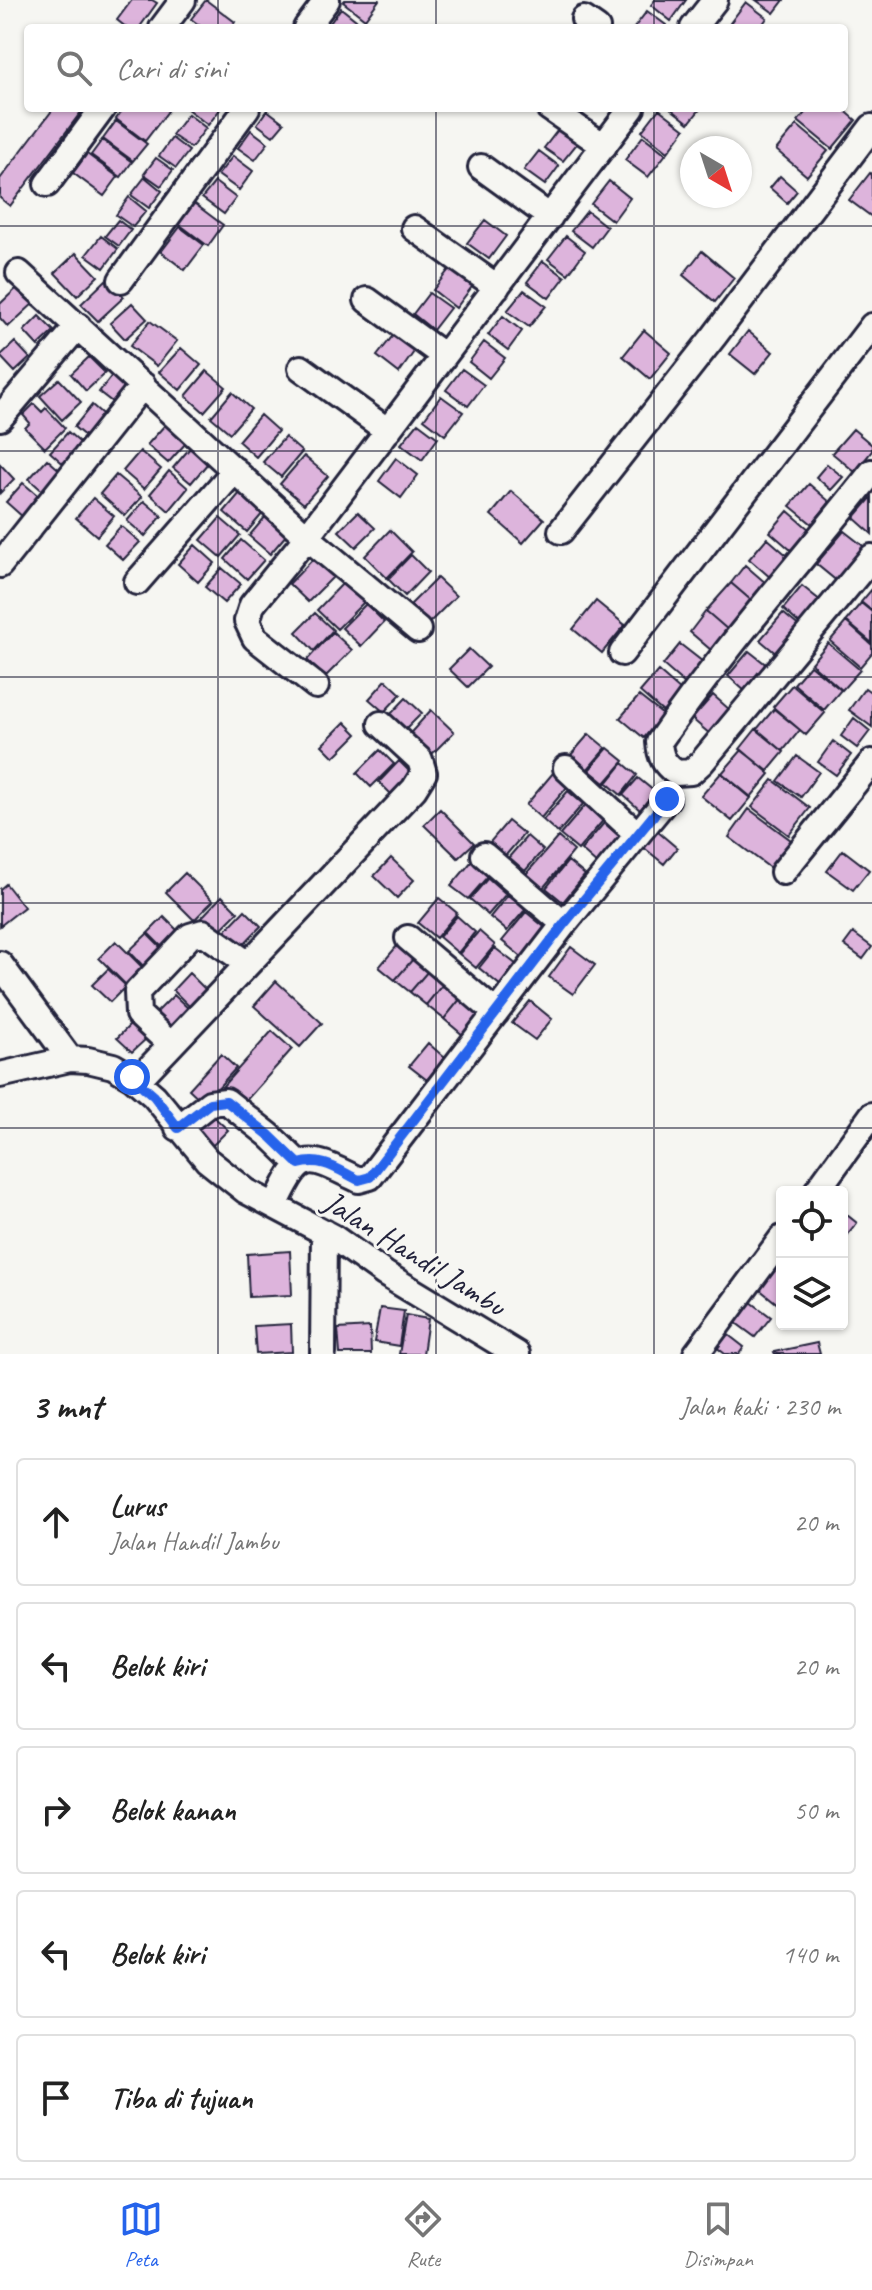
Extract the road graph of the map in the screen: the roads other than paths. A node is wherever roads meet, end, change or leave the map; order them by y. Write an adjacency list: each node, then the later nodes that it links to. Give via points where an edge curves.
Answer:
1 (183, 0): 4 (street)
2 (327, 0): 5 (street)
3 (713, 1): 6 (street)
4 (165, 24)
5 (309, 24)
6 (696, 24)
7 (100, 112): 14 (street)
8 (244, 112): 18 (street)
9 (555, 112): 12 (street)
10 (629, 112): 12 (street)
11 (872, 127): 30 (street)
12 (604, 146): 15 (street)
13 (481, 167): 15 (street)
14 (47, 184)
15 (550, 217): 19 (street)
16 (414, 228): 19 (street)
17 (19, 273): 21 (street)
18 (121, 280)
19 (497, 287): 23 (street)
20 (367, 300): 23 (street)
21 (78, 326): 25 (street); 26 (street)
22 (872, 326): 36 (street)
23 (444, 356): 27 (street)
24 (301, 368): 27 (street)
25 (143, 385): 28 (street); 33 (street)
26 (0, 418)
27 (388, 431): 31 (street)
28 (235, 470): 31 (street); 34 (street)
29 (872, 472): 32 (street, via 702,680 659,742 660,757 670,769 691,772 702,762)
30 (561, 531)
31 (307, 537): 35 (street); 37 (street, via 252,605 247,621 255,638)
32 (872, 557)
33 (0, 565)
34 (137, 582)
35 (418, 630)
36 (622, 653)
37 (316, 686)
38 (381, 724): 47 (street, via 420,760 424,773)
39 (872, 762): 44 (street)
40 (566, 768): 42 (street)
41 (667, 799): 42 (street)
42 (637, 834): 45 (street)
43 (484, 855): 45 (street)
44 (783, 872)
45 (564, 924): 49 (street)
46 (408, 938): 49 (street)
47 (247, 963): 50 (street); 50 (street, via 203,932 196,933 137,992 138,1014)
48 (0, 964): 51 (street)
49 (496, 1013): 56 (street, via 370,1177 359,1180 321,1161)
50 (171, 1045): 53 (street)
51 (70, 1059): 52 (street, Jalan Handil Jambu); 53 (street, Jalan Handil Jambu, via 113,1066)
52 (0, 1075)
53 (137, 1081): 55 (street, Jalan Handil Jambu)
54 (872, 1115): 57 (street)
55 (178, 1128): 56 (street, via 210,1103 226,1101); 58 (street, Jalan Handil Jambu, via 226,1176)
56 (299, 1164): 58 (street)
57 (820, 1186)
58 (275, 1206): 59 (street, Jalan Handil Jambu)
59 (324, 1232): 61 (street); 62 (street, Jalan Handil Jambu)
60 (776, 1246): 63 (street)
61 (323, 1354)
62 (517, 1354)
63 (696, 1354)

